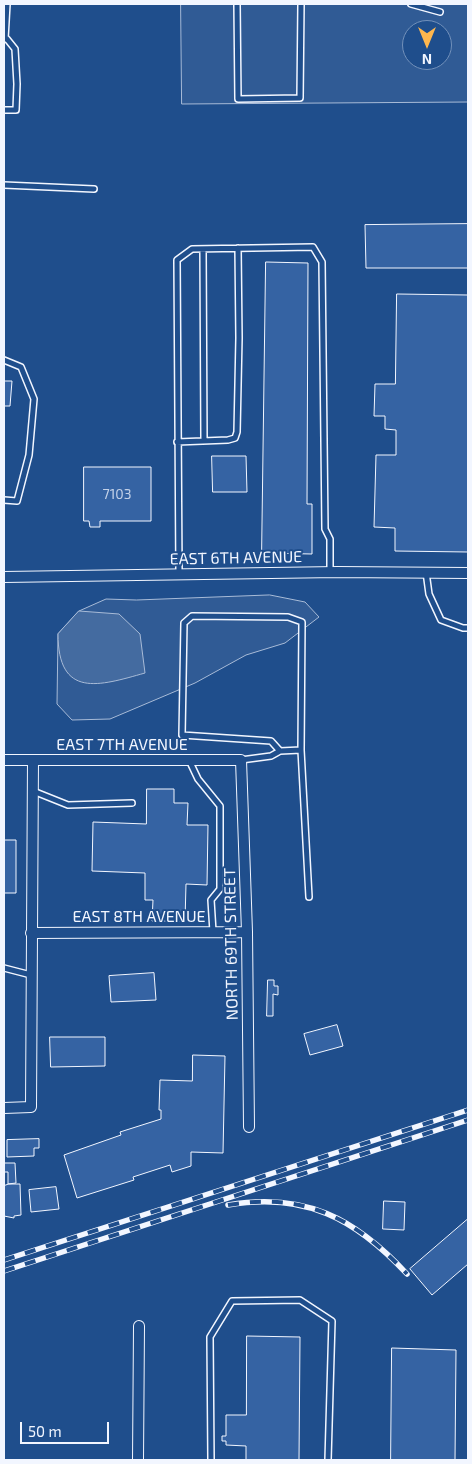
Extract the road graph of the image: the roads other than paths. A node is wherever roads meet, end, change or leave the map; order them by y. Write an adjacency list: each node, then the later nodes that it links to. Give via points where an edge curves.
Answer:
1 (7, 4): 6 (lane)
2 (237, 4): 3 (lane, via 238,99 300,98)
3 (301, 4)
4 (411, 4): 5 (lane)
5 (440, 12)
6 (5, 39): 7 (lane, via 15,49 17,84 16,110)
7 (4, 110)
8 (4, 185): 9 (lane)
9 (94, 189)
10 (238, 248): 11 (lane); 13 (lane, via 237,432 235,438 228,440); 16 (lane, via 313,247 322,262 325,530 330,539)
11 (203, 249): 13 (lane); 14 (lane, via 192,250 177,260)
12 (4, 360): 15 (lane, via 20,367 34,398 29,455 17,501)
13 (204, 440): 14 (lane)
14 (177, 442): 19 (lane)
15 (4, 500)
16 (330, 572): 17 (street, EAST 6TH AVENUE); 19 (street, EAST 6TH AVENUE)
17 (426, 572): 18 (street, EAST 6TH AVENUE); 21 (lane, via 429,594 441,620)
18 (468, 573)
19 (179, 574): 20 (street, EAST 6TH AVENUE)
20 (4, 577)
21 (468, 628)
22 (301, 750): 23 (lane); 23 (lane, via 302,622 288,617 192,616 184,623 182,735 271,742); 30 (lane)
23 (280, 751): 27 (lane, via 271,756)
24 (4, 760): 25 (street, EAST 7TH AVENUE)
25 (33, 760): 26 (street, EAST 7TH AVENUE); 28 (street)
26 (189, 760): 27 (street, EAST 7TH AVENUE); 31 (lane, via 198,779 220,806 220,889 211,900)
27 (241, 760): 32 (street, NORTH 69TH STREET)
28 (33, 791): 29 (lane, via 68,805); 33 (street)
29 (132, 803)
30 (309, 897)
31 (213, 932): 32 (street, EAST 8TH AVENUE); 33 (street, EAST 8TH AVENUE)
32 (247, 932): 37 (street, NORTH 69TH STREET)
33 (31, 933): 35 (street)
34 (4, 968): 35 (lane)
35 (31, 975): 36 (street, via 31,1107)
36 (4, 1108)
37 (249, 1127)
38 (139, 1326): 39 (street)
39 (138, 1460)
40 (211, 1460): 41 (lane, via 210,1337 232,1302 300,1300 332,1321)
41 (328, 1460)

